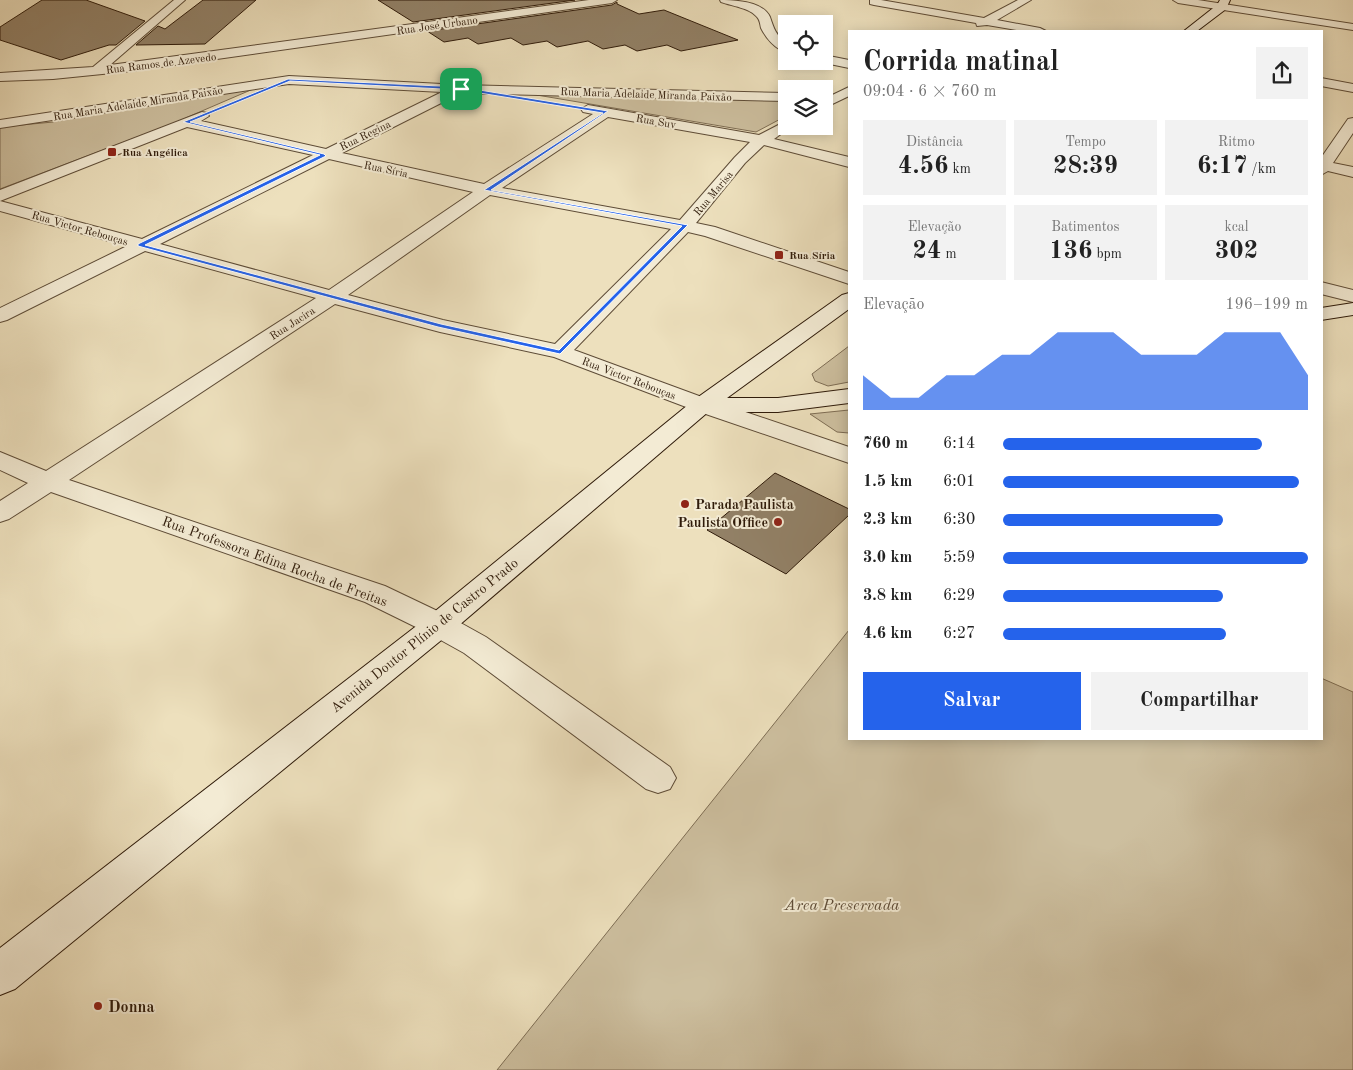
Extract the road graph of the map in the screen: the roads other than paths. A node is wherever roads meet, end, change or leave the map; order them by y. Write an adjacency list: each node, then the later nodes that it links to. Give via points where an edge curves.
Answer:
1 (180, 0): 19 (street)
2 (562, 0): 9 (street)
3 (612, 0): 9 (street, Rua José Urbano)
4 (725, 0): 16 (street, via 754,9 764,17)
5 (1026, 0): 10 (street)
6 (1178, 0): 8 (street)
7 (874, 2): 10 (street)
8 (1224, 3): 11 (street); 14 (street)
9 (573, 6): 15 (street, Rua José Urbano)
10 (984, 22): 12 (street); 13 (street)
11 (1353, 27)
12 (968, 30)
13 (1034, 30)
14 (1191, 30)
15 (322, 41): 19 (street, Rua Ramos de Azevedo)
16 (778, 44)
17 (833, 61): 18 (street)
18 (848, 64)
19 (97, 70): 20 (street, Rua Ramos de Azevedo)
20 (0, 77)
21 (289, 80): 24 (street, Rua Maria Adelaide Miranda Paixão); 28 (street); 33 (street, Rua Maria Adelaide Miranda Paixão)
22 (1323, 82): 23 (street)
23 (1353, 88)
24 (461, 89): 26 (street, Rua Maria Adelaide Miranda Paixão); 30 (street, Rua Suv); 36 (street, Rua Regina)
25 (848, 91): 27 (street)
26 (778, 97)
27 (833, 98)
28 (237, 101)
29 (211, 112): 31 (street)
30 (606, 112): 35 (street, Rua Suv); 41 (street, Rua Jacira)
31 (185, 122): 36 (street, Rua Síria); 42 (street)
32 (1353, 122): 38 (street)
33 (0, 124)
34 (778, 130): 35 (street, Rua Marisa)
35 (761, 140): 37 (street, Rua Suv); 44 (street, Rua Marisa, via 740,160)
36 (324, 155): 41 (street, Rua Síria); 45 (street, Rua Regina)
37 (848, 162)
38 (1323, 166)
39 (1323, 167): 40 (street)
40 (1353, 172)
41 (487, 190): 44 (street, Rua Síria); 49 (street, Rua Jacira)
42 (0, 196)
43 (0, 206): 45 (street, Rua Victor Rebouças)
44 (686, 225): 46 (street, Rua Síria); 54 (street, Rua Marisa)
45 (140, 245): 49 (street, Rua Victor Rebouças); 53 (street, Rua Regina)
46 (848, 278)
47 (1323, 288): 48 (street)
48 (1353, 296)
49 (332, 297): 54 (street, Rua Victor Rebouças, via 440,326); 59 (street, Rua Jacira)
50 (848, 300): 56 (street, Avenida Doutor Plínio de Castro Prado)
51 (1353, 310): 52 (street)
52 (1323, 314)
53 (0, 316)
54 (560, 352): 56 (street, Rua Victor Rebouças)
55 (848, 396): 56 (street, via 778,405)
56 (702, 405): 57 (street, Rua Victor Rebouças); 61 (street, Avenida Doutor Plínio de Castro Prado)
57 (848, 455)
58 (0, 460): 59 (street, Rua Professora Edina Rocha de Freitas)
59 (48, 482): 60 (street, Rua Jacira); 61 (street, Rua Professora Edina Rocha de Freitas, via 374,594)
60 (0, 513)
61 (439, 624): 62 (street, Rua Professora Edina Rocha de Freitas, via 475,645); 63 (street, Avenida Doutor Plínio de Castro Prado)
62 (658, 778)
63 (0, 974)

